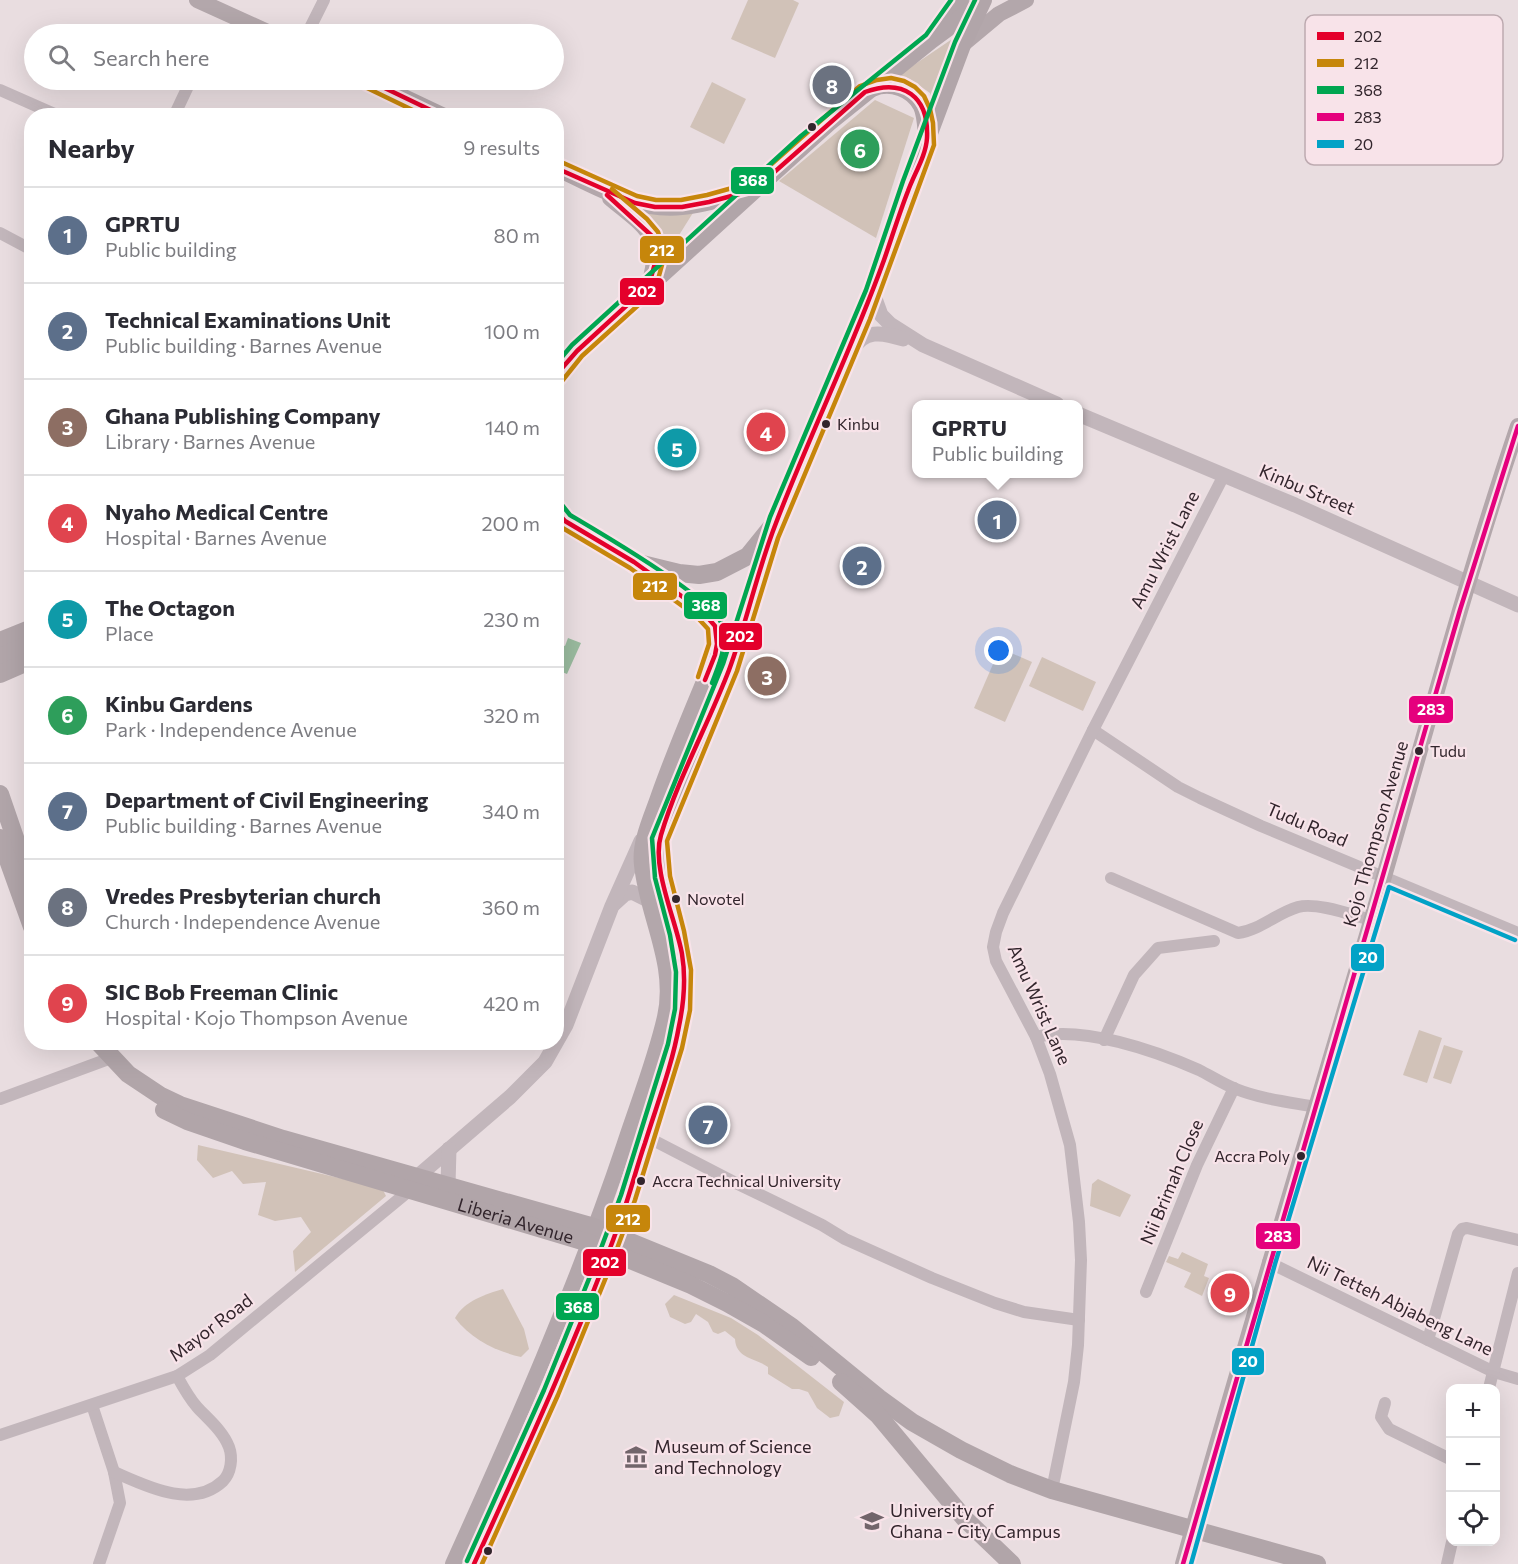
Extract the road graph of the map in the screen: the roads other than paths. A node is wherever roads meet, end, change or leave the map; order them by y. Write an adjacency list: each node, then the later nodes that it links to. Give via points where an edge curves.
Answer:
1 (197, 0): 6 (main road)
2 (324, 0): 7 (street)
3 (960, 0): 8 (main road)
4 (1026, 0): 9 (main road, via 999,14)
5 (984, 1): 8 (main road); 9 (main road)
6 (250, 24)
7 (313, 24)
8 (931, 40): 13 (main road)
9 (962, 45): 17 (main road)
10 (0, 90): 14 (street)
11 (186, 90): 15 (street)
12 (389, 90): 16 (main road)
13 (865, 92): 17 (main road, via 893,84 907,90 924,109); 20 (main road)
14 (41, 108)
15 (178, 108)
16 (427, 108)
17 (928, 140): 24 (main road)
18 (564, 172): 19 (main road)
19 (598, 188): 20 (main road, via 655,207 682,207); 23 (main road, via 652,236 655,263)
20 (754, 190): 23 (main road)
21 (0, 233): 22 (street)
22 (24, 246)
23 (649, 285): 26 (main road)
24 (873, 293): 25 (street, via 881,315); 27 (main road)
25 (923, 345): 27 (street, via 885,333 870,334 856,342); 30 (street)
26 (577, 351): 28 (main road); 29 (main road)
27 (848, 356): 35 (main road)
28 (564, 360)
29 (564, 366)
30 (1046, 400)
31 (1083, 416): 33 (street, Kinbu Street)
32 (1518, 426): 37 (main road, Kojo Thompson Avenue)
33 (1224, 475): 37 (street, Kinbu Street); 45 (street, Amu Wrist Lane)
34 (564, 519): 36 (main road)
35 (777, 520): 36 (main road, via 748,556 717,572 679,573); 68 (main road, via 730,667 659,840 660,863 680,940 684,990 677,1038)
36 (634, 562): 47 (main road, via 701,610 714,626 717,644)
37 (1467, 583): 38 (street, Kinbu Street); 50 (main road, Kojo Thompson Avenue)
38 (1518, 605)
39 (24, 631): 40 (main road)
40 (0, 641)
41 (24, 646): 42 (main road)
42 (0, 657)
43 (24, 664): 44 (main road)
44 (0, 674)
45 (1093, 730): 50 (street, Tudu Road, via 1186,791); 59 (street, Amu Wrist Lane, via 996,932 993,946 996,961)
46 (0, 794): 49 (main road)
47 (648, 824): 52 (main road, via 642,864); 54 (street)
48 (0, 838): 53 (main road)
49 (24, 864)
50 (1384, 877): 55 (main road, Kojo Thompson Avenue); 56 (street, Tudu Road)
51 (1111, 878): 55 (street, via 1238,933 1298,907 1312,906)
52 (650, 901): 54 (street, via 632,892); 72 (main road, via 667,968 668,1004)
53 (24, 905)
54 (612, 906): 58 (street)
55 (1371, 920): 67 (main road, Kojo Thompson Avenue)
56 (1518, 933)
57 (1214, 941): 60 (street, via 1158,948 1134,975)
58 (564, 1028)
59 (1036, 1037): 60 (street, via 1066,1033); 78 (street, Amu Wrist Lane, via 1070,1145 1081,1260)
60 (1104, 1040): 65 (street, via 1170,1057)
61 (95, 1050): 64 (main road, Liberia Avenue)
62 (102, 1050): 64 (main road, Liberia Avenue)
63 (552, 1050): 69 (street, via 510,1097)
64 (106, 1060): 66 (street); 70 (main road, Liberia Avenue, via 180,1105)
65 (1233, 1088): 67 (street); 77 (street, Nii Brimah Close)
66 (0, 1099)
67 (1316, 1107): 75 (main road, Kojo Thompson Avenue)
68 (647, 1137): 74 (main road); 78 (street, via 845,1239 941,1282 1024,1312)
69 (449, 1149): 70 (street); 71 (street)
70 (413, 1183): 71 (main road, Liberia Avenue); 72 (main road, Liberia Avenue); 81 (street, Mayor Road, via 210,1355)
71 (448, 1185): 72 (main road, Liberia Avenue)
72 (592, 1235): 74 (main road, Liberia Avenue); 95 (main road)
73 (1518, 1240): 79 (street, via 1467,1228 1458,1234)
74 (612, 1243): 86 (main road, Liberia Avenue, via 709,1274 732,1286 792,1327); 88 (main road, Liberia Avenue, via 764,1324 828,1370); 96 (main road, via 566,1362)
75 (1268, 1262): 79 (street, Nii Tetteh Abjabeng Lane); 92 (main road, Kojo Thompson Avenue)
76 (1518, 1273): 80 (street)
77 (1146, 1292)
78 (1079, 1320): 91 (street, Amu Wrist Lane, via 1074,1382)
79 (1428, 1340): 80 (street, Nii Tetteh Abjabeng Lane)
80 (1494, 1372): 82 (street, Nii Tetteh Abjabeng Lane); 83 (street)
81 (177, 1376): 85 (street, Mayor Road); 90 (street, via 229,1447 231,1464 226,1477 210,1490 189,1495 153,1488)
82 (1518, 1378)
83 (1490, 1384)
84 (1385, 1403): 89 (street, via 1381,1417 1389,1429)
85 (92, 1405): 87 (street, Mayor Road); 90 (street)
86 (912, 1422): 88 (main road); 91 (main road, Liberia Avenue, via 1010,1474)
87 (0, 1435)
88 (897, 1436): 97 (main road, Liberia Avenue, via 964,1518)
89 (1446, 1457)
90 (114, 1472): 94 (street, via 120,1503)
91 (1052, 1490): 92 (main road, Liberia Avenue)
92 (1192, 1530): 98 (main road, Kojo Thompson Avenue); 99 (main road, Liberia Avenue)
93 (1451, 1546): 100 (street)
94 (99, 1564)
95 (453, 1564)
96 (474, 1564)
97 (1012, 1564)
98 (1183, 1564)
99 (1316, 1564)
100 (1447, 1564)

